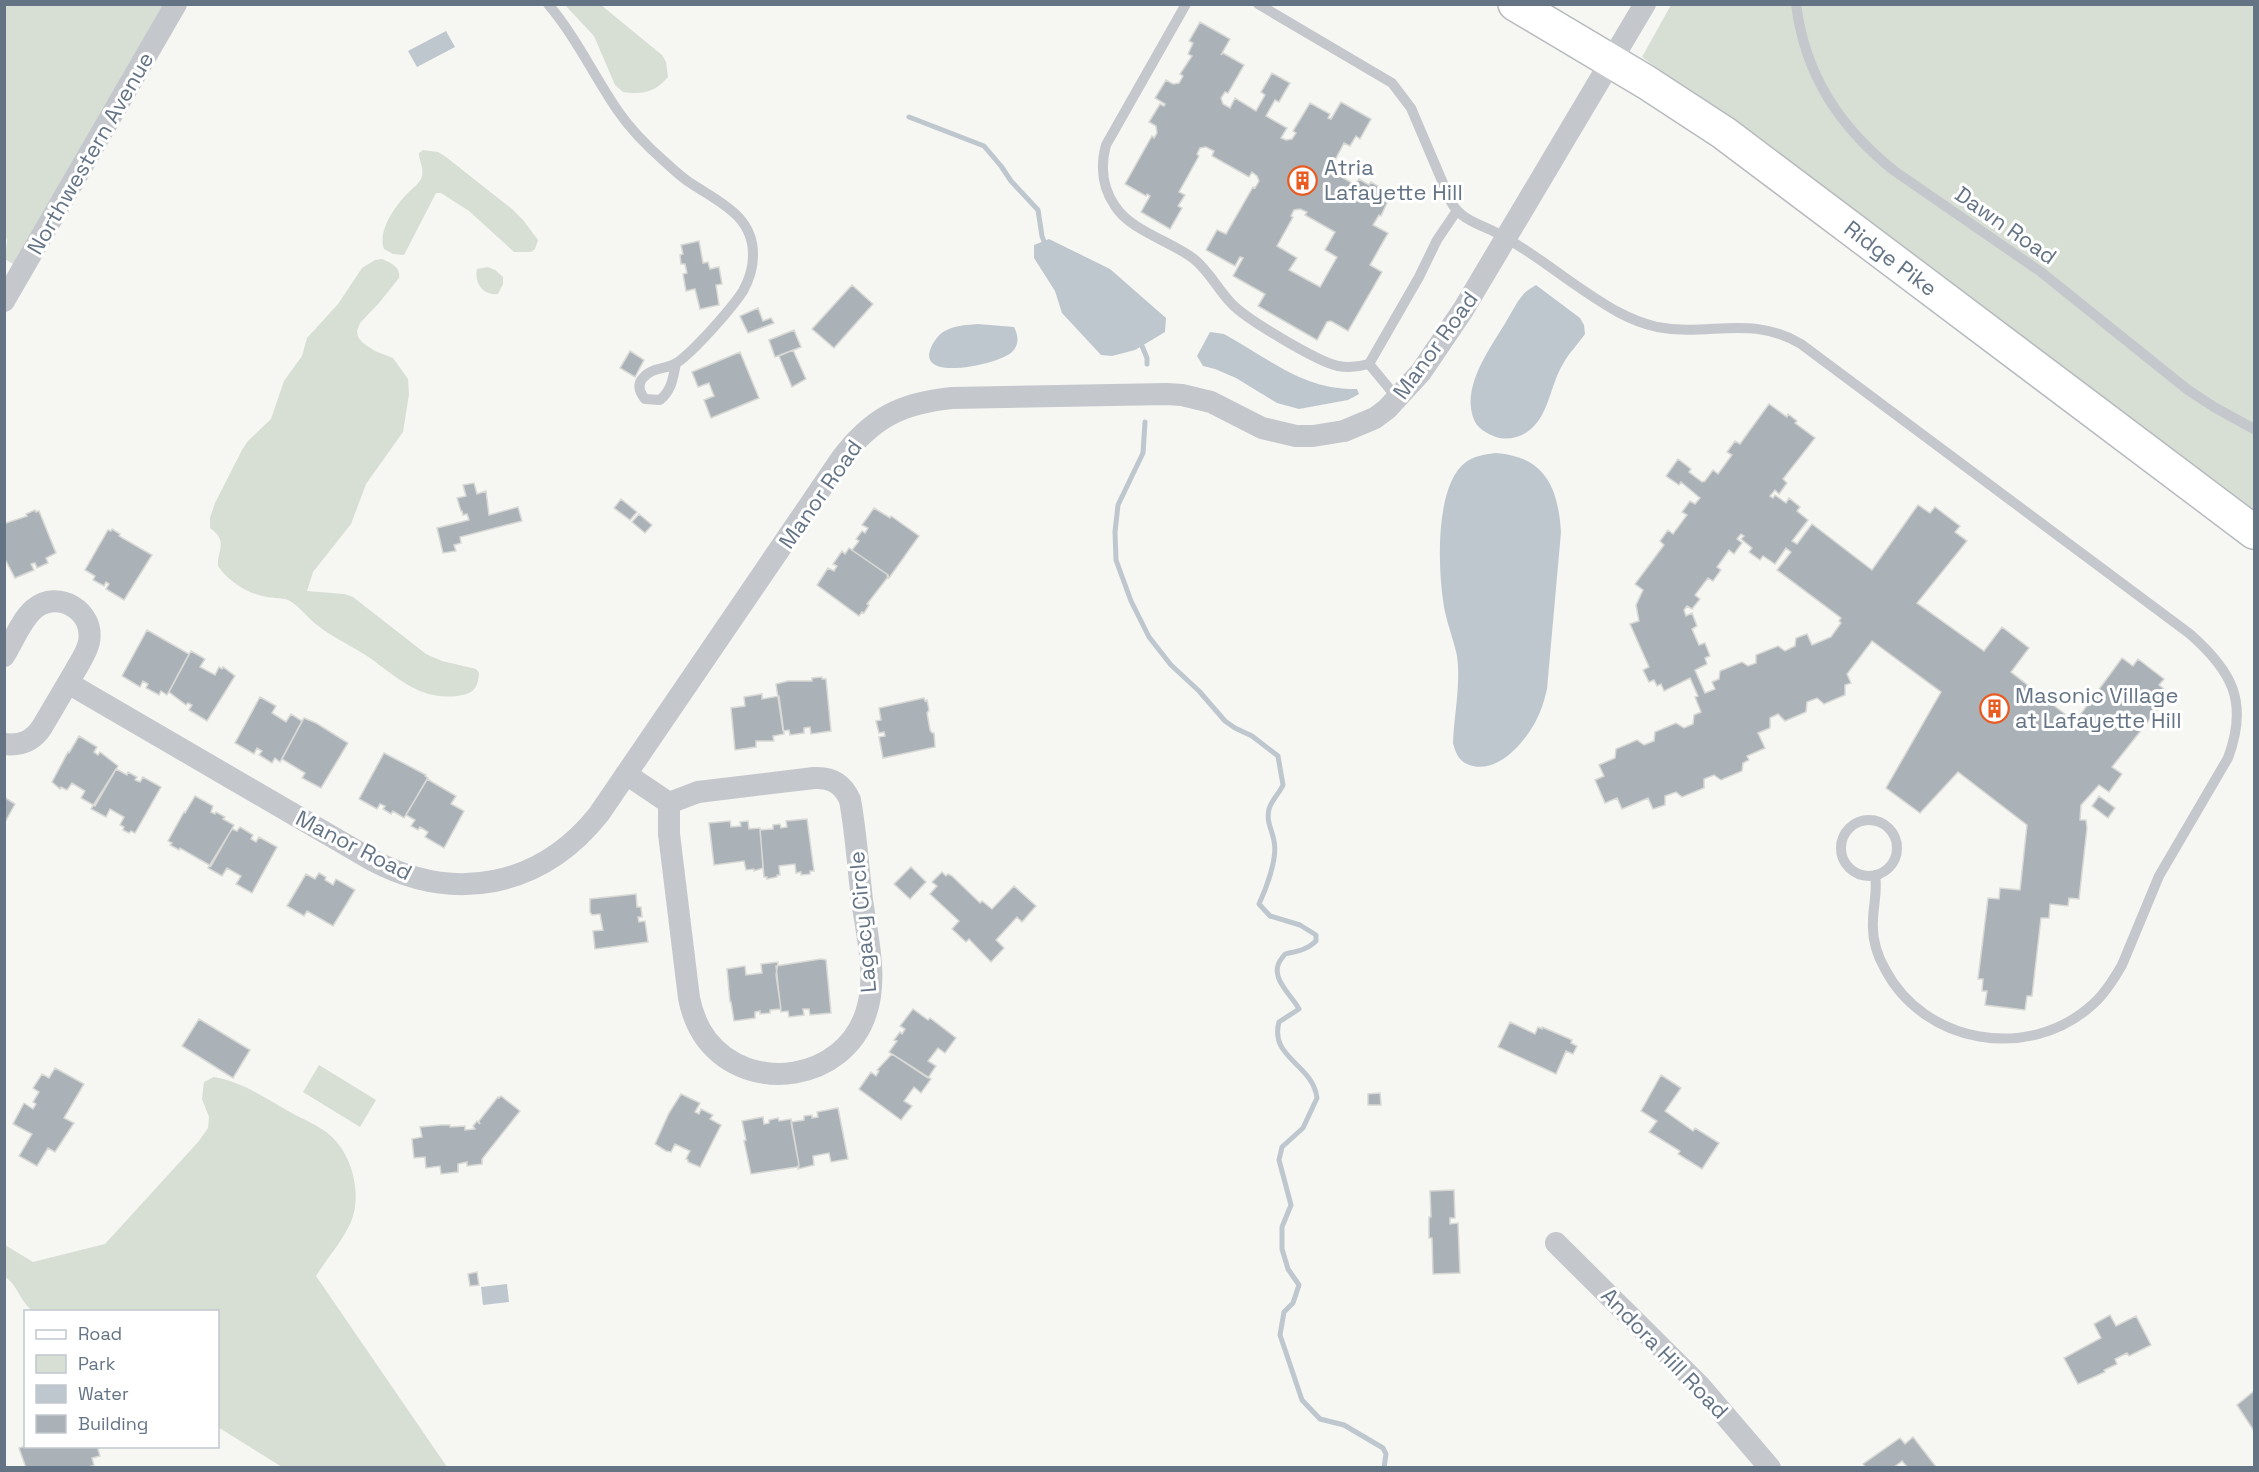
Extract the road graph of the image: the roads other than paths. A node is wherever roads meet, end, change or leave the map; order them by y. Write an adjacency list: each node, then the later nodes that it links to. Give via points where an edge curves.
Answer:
1 (176, 4): 11 (street, Northwestern Avenue)
2 (548, 4): 12 (lane, via 638,137 689,183 743,220 749,230 752,267 742,292)
3 (1186, 4): 13 (lane, via 1106,146 1102,166 1110,199 1124,216 1198,262 1232,304 1249,318 1327,363 1345,367)
4 (1258, 4): 9 (lane, via 1392,83 1411,108)
5 (1515, 4): 8 (main road, Ridge Pike)
6 (1645, 4): 8 (street, Manor Road)
7 (1796, 4): 15 (lane, Dawn Road, via 1803,42 1818,82 1844,122 1875,155 2041,272 2188,390)
8 (1612, 63): 10 (street, Manor Road); 16 (main road, Ridge Pike, via 1724,133)
9 (1456, 212): 10 (lane); 13 (lane)
10 (1507, 238): 14 (street, Manor Road, via 1463,310); 22 (lane, via 1615,311 1641,323 1685,330 1763,328 1801,344 2190,634 2214,656 2229,678 2236,702 2236,730 2223,771 2159,876 2114,978 2092,1005 2059,1027 2022,1039 1985,1038 1950,1029 1917,1010 1894,984 1878,954 1872,923 1877,892)
11 (4, 301)
12 (676, 363)
13 (1369, 364): 14 (lane)
14 (1398, 399): 20 (street, Manor Road, via 1375,418 1359,425 1313,436 1278,433 1211,402 1167,394 952,398 890,414 864,432 841,459)
15 (2254, 429)
16 (2254, 532)
17 (4, 656): 18 (street, via 33,610 57,601 73,606 85,617 89,641)
18 (68, 683): 19 (street, via 37,735 22,744); 20 (street, Manor Road, via 380,864 407,876 444,884 502,880 549,860 589,828)
19 (4, 744)
20 (626, 774): 21 (street)
21 (669, 803): 21 (street, Lagacy Circle, via 669,834 688,998 698,1027 717,1051 743,1068 758,1072 789,1074 830,1060 860,1028 872,987 846,792 835,782 814,778 698,792)
22 (1875, 875): 22 (lane, via 1892,864 1897,845 1894,835 1879,822 1859,822 1844,836 1843,856 1855,872)
23 (1556, 1243): 24 (street, Andora Hill Road, via 1699,1385)
24 (1770, 1467)

